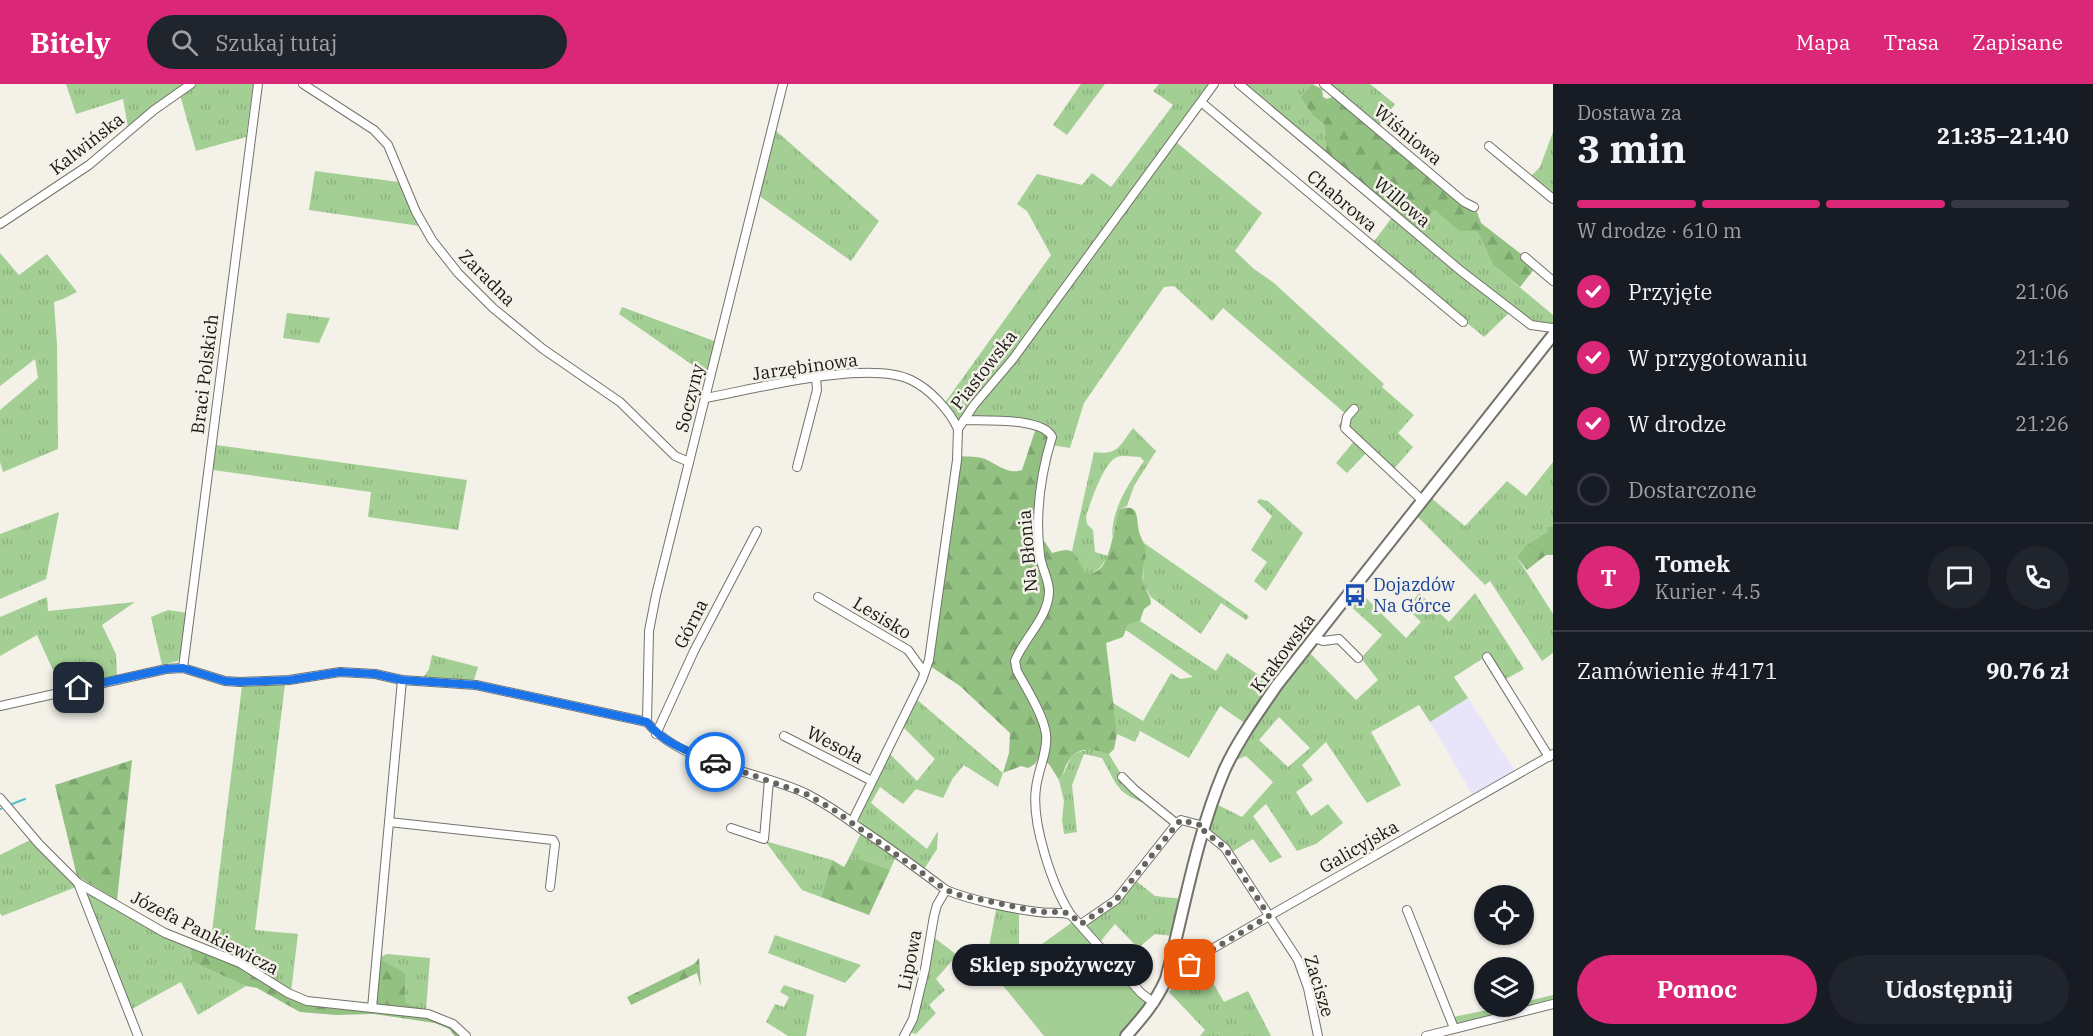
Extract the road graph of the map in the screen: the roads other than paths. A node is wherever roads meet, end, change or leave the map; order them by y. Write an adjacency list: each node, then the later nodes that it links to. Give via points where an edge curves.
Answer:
1 (191, 84): 12 (street, Kalwińska, via 89,165)
2 (258, 84): 31 (street, Braci Polskich)
3 (303, 84): 23 (street, Zaradna, via 374,130 387,145 432,240 493,308 543,349 620,402 675,456)
4 (783, 84): 19 (street, Soczyny)
5 (1214, 84): 8 (street, Piastowska)
6 (1239, 84): 16 (street, Willowa, via 1461,271 1531,325)
7 (1323, 84): 11 (street, Wiśniowa)
8 (1201, 102): 15 (street, Chabrowa); 21 (street, Piastowska)
9 (1489, 146): 10 (street)
10 (1553, 199)
11 (1474, 207)
12 (0, 224)
13 (1525, 257): 14 (street)
14 (1553, 281)
15 (1463, 322)
16 (1553, 328)
17 (1553, 335): 25 (street, Krakowska)
18 (816, 378): 19 (street, Jarzębinowa); 22 (street, Jarzębinowa, via 886,373 911,380 951,414); 24 (street, via 817,390)
19 (706, 398): 23 (street, Soczyny)
20 (1354, 409): 25 (street, via 1345,428)
21 (964, 420): 22 (street, Piastowska); 52 (street, Na Błonia, via 995,419 1036,426 1052,437 1037,506 1040,559 1048,598 1015,661 1044,725 1046,743 1036,785 1036,807 1046,858)
22 (958, 429): 32 (street, Piastowska, via 955,482 929,660)
23 (689, 462): 35 (street, Soczyny, via 649,631)
24 (797, 467)
25 (1423, 501): 28 (street, Krakowska)
26 (757, 531): 36 (street, Górna)
27 (818, 597): 32 (street, Lesisko, via 908,650)
28 (1314, 638): 30 (street, via 1339,639); 47 (street, Krakowska, via 1248,727 1226,769)
29 (1487, 657): 38 (street)
30 (1358, 658)
31 (183, 668): 33 (street, via 240,682 340,672); 34 (street)
32 (924, 672): 41 (street, Piastowska)
33 (402, 680): 35 (street, via 476,685); 43 (street)
34 (0, 706)
35 (647, 722): 36 (street)
36 (656, 734): 40 (street, via 695,754)
37 (784, 736): 41 (street, Wesoła)
38 (1551, 755): 53 (street, Galicyjska)
39 (1122, 777): 45 (street)
40 (769, 780): 44 (street, via 806,794); 46 (street, via 764,839)
41 (872, 781): 44 (street, Piastowska)
42 (0, 798): 48 (street, Józefa Pankiewicza)
43 (389, 822): 49 (street, via 553,840); 58 (street)
44 (852, 822): 50 (street)
45 (1177, 824): 47 (street, via 1181,820); 54 (street, via 1116,900)
46 (731, 828)
47 (1204, 828): 53 (street, Zacisze, via 1225,848); 55 (street, Krakowska)
48 (78, 884): 58 (street, Józefa Pankiewicza, via 165,933 240,963 288,993 307,1001); 60 (street)
49 (550, 887)
50 (946, 890): 52 (street, via 1040,912); 62 (street, Lipowa, via 937,905 913,1019)
51 (1407, 910): 59 (street)
52 (1071, 915): 54 (street)
53 (1269, 916): 55 (street, Galicyjska, via 1182,971); 64 (street, Zacisze, via 1298,960)
54 (1081, 924): 56 (street)
55 (1167, 975): 56 (street, Krakowska)
56 (1154, 1003): 63 (street, Krakowska)
57 (1553, 1004): 59 (street)
58 (372, 1008): 61 (street, Józefa Pankiewicza, via 428,1014 453,1024)
59 (1454, 1028): 65 (street)
60 (138, 1036)
61 (466, 1036)
62 (904, 1036)
63 (1126, 1036)
64 (1318, 1036)
65 (1426, 1036)

